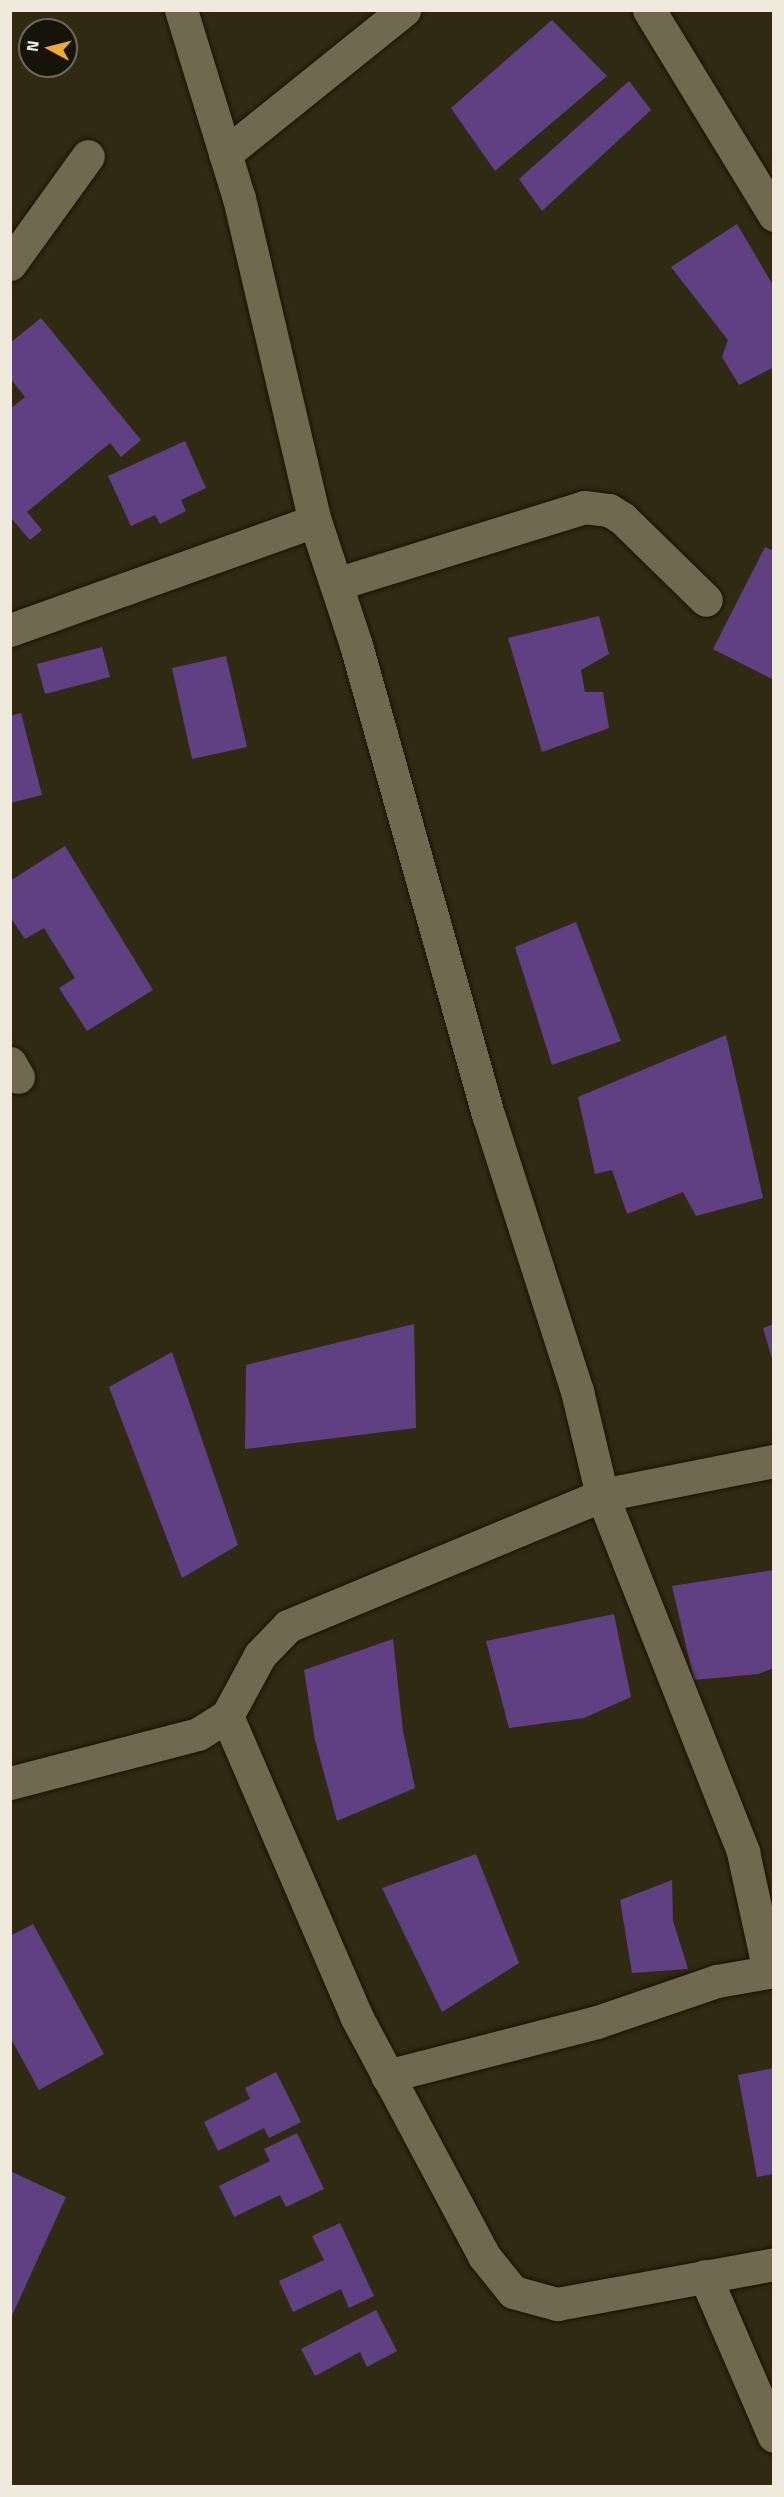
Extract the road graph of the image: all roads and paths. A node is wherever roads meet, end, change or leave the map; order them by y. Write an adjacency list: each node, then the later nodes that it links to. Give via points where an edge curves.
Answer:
1 (181, 10): 4 (street)
2 (404, 10): 4 (street)
3 (649, 10): 6 (street)
4 (225, 154): 8 (street, via 239,198)
5 (88, 156): 7 (street)
6 (774, 215)
7 (10, 264)
8 (315, 521): 9 (street); 11 (street)
9 (336, 584): 10 (street, via 584,507 609,510 622,518); 13 (street, via 489,1117 577,1391)
10 (706, 600)
11 (10, 630)
12 (774, 1461): 13 (street)
13 (602, 1494): 14 (street, via 288,1626 260,1655); 16 (street, via 743,1852)
14 (227, 1716): 15 (street, via 198,1734); 17 (street, via 356,2016)
15 (10, 1783)
16 (771, 1971): 17 (street, via 717,1981 597,2022)
17 (387, 2076): 19 (street, via 484,2256 513,2292 557,2304)
18 (774, 2264): 19 (street)
19 (705, 2276): 20 (street)
20 (774, 2436)

